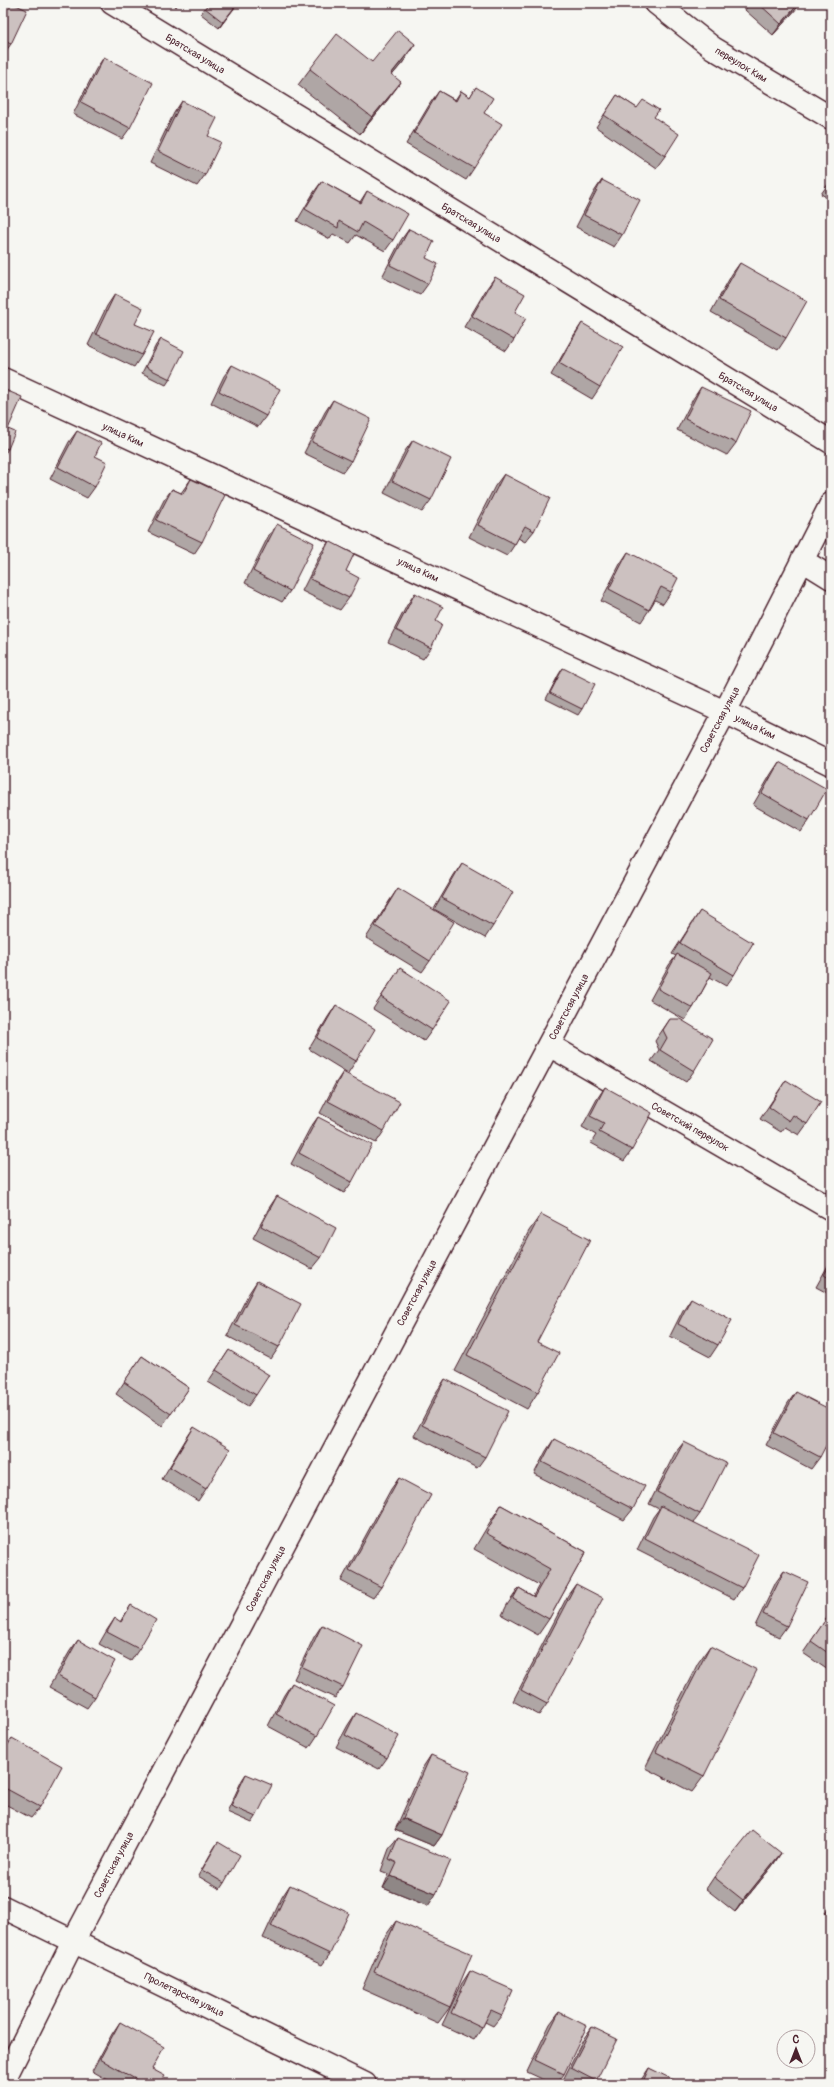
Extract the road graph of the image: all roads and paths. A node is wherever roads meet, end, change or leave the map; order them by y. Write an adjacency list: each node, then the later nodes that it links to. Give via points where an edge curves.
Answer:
1 (112, 3): 5 (street, Братская улица)
2 (656, 3): 3 (street, переулок Ким, via 712,48)
3 (831, 118)
4 (3, 379): 9 (street, улица Ким)
5 (831, 442)
6 (831, 504): 7 (street, Советская улица)
7 (802, 560): 8 (street); 9 (street, Советская улица)
8 (831, 578)
9 (725, 712): 10 (street, улица Ким); 11 (street, Советская улица)
10 (831, 764)
11 (549, 1044): 12 (street, Советский переулок); 14 (street, Советская улица)
12 (831, 1209)
13 (3, 1907): 14 (street, Пролетарская улица)
14 (74, 1940): 15 (street, Советская улица); 16 (street, Пролетарская улица)
15 (3, 2082)
16 (365, 2084)

